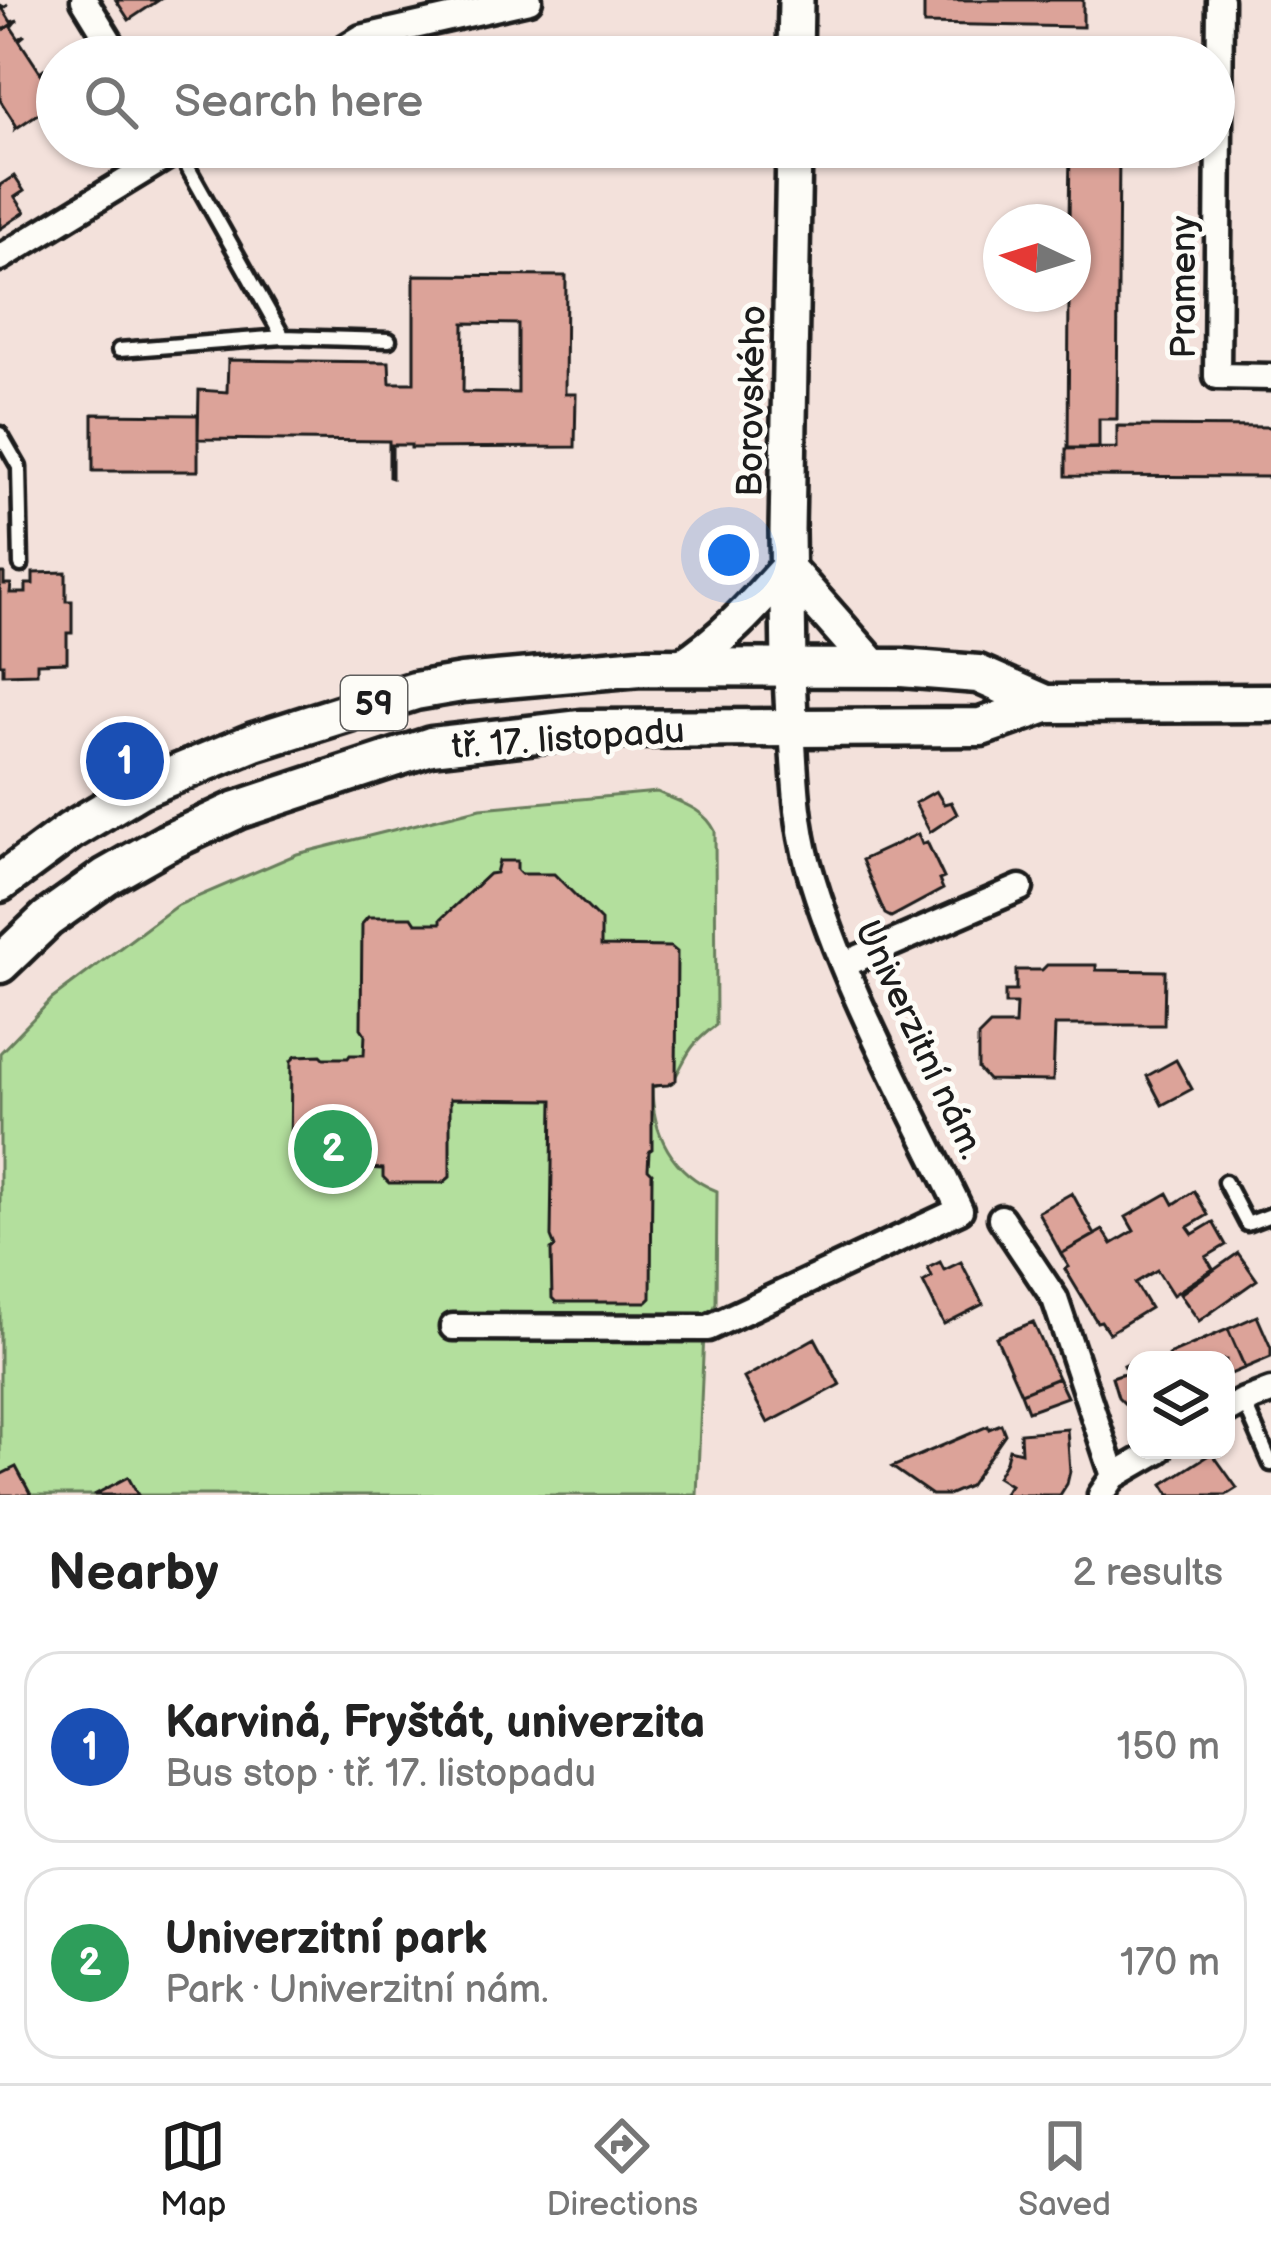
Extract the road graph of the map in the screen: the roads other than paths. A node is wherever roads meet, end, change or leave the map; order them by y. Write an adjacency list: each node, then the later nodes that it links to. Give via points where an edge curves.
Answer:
1 (84, 0): 5 (street)
2 (529, 0): 6 (street)
3 (796, 0): 7 (main road)
4 (1220, 0): 8 (street, Prameny)
5 (106, 36)
6 (370, 36)
7 (795, 36)
8 (1220, 36)
9 (146, 168): 13 (street)
10 (189, 168): 14 (lane)
11 (794, 168): 20 (main road, Borovského)
12 (1219, 168): 17 (street, Prameny, via 1217,376)
13 (0, 258)
14 (283, 337): 15 (lane); 16 (lane)
15 (389, 340)
16 (119, 350)
17 (1271, 377)
18 (0, 434): 19 (lane, via 19,467)
19 (21, 565)
20 (787, 568): 21 (main road, Borovského); 22 (main road, via 734,627); 23 (main road)
21 (789, 666): 22 (main road, tř. 17. listopadu / 59); 23 (main road, tř. 17. listopadu); 26 (street, Borovského)
22 (681, 667): 27 (main road, tř. 17. listopadu / 59, via 462,683 350,711 140,789)
23 (874, 667): 25 (main road, tř. 17. listopadu, via 978,674)
24 (1271, 703): 25 (main road, tř. 17. listopadu)
25 (1046, 704): 26 (main road, tř. 17. listopadu, via 981,728)
26 (792, 728): 29 (main road, tř. 17. listopadu, via 581,729 430,746 237,810 166,843 47,919); 30 (street, Univerzitní nám., via 808,862)
27 (0, 883)
28 (1020, 888): 30 (street)
29 (0, 964)
30 (844, 964): 34 (street, Univerzitní nám., via 960,1210 709,1328)
31 (1225, 1182): 32 (lane, via 1247,1224)
32 (1271, 1215)
33 (1001, 1218): 39 (street, via 1054,1299)
34 (453, 1327)
35 (1271, 1391): 36 (street)
36 (1235, 1406): 38 (lane)
37 (1146, 1459): 39 (street)
38 (1271, 1464)
39 (1107, 1486)

